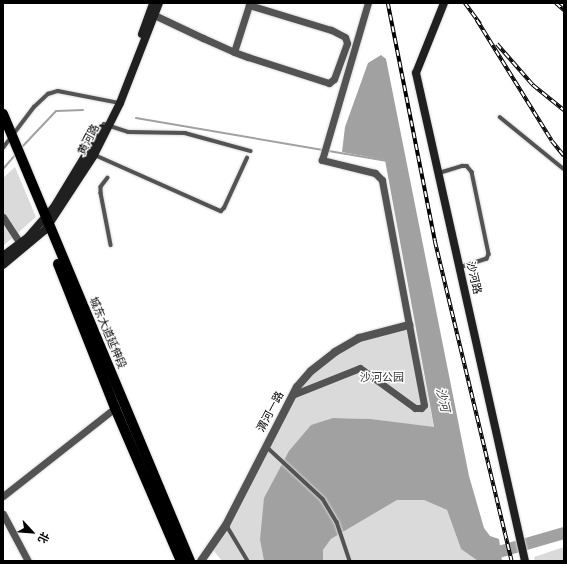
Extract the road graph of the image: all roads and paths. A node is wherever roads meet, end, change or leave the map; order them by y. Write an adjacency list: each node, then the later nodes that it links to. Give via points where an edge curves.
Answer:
1 (153, 3): 5 (main road, 黄河路)
2 (159, 3): 5 (main road, 黄河路)
3 (368, 3): 26 (street, via 322,160 375,173 382,180)
4 (444, 3): 17 (main road, 沙河路, via 416,73)
5 (152, 14): 6 (street); 7 (main road, 黄河路)
6 (234, 52): 6 (street, via 329,83 334,79 347,43 345,37 331,30 249,5)
7 (117, 103): 10 (main road, 黄河路); 12 (lane, via 58,91 48,94 34,107)
8 (3, 114): 20 (main road, 城东大道延伸段)
9 (500, 117): 16 (lane)
10 (106, 125): 13 (lane, via 128,132 185,133); 14 (main road, 黄河路)
11 (3, 129): 20 (main road, 城东大道延伸段)
12 (3, 148)
13 (251, 151)
14 (91, 154): 15 (lane, via 221,211); 20 (main road, 黄河路)
15 (247, 158)
16 (564, 169)
17 (438, 173): 25 (main road, 沙河路); 25 (lane, via 462,166 467,166 472,172 489,254 487,259)
18 (108, 178): 22 (lane, via 101,187 101,193)
19 (3, 217): 21 (street)
20 (45, 224): 21 (main road, 黄河路); 24 (main road, 黄河路); 28 (main road, 城东大道延伸段); 35 (main road, 城东大道延伸段)
21 (20, 243): 23 (main road, 黄河路)
22 (111, 244)
23 (3, 256)
24 (3, 265)
25 (460, 268): 39 (main road, 沙河路)
26 (408, 325): 27 (street, 渭河一路, via 359,338 335,352 311,371); 27 (street, via 423,402 421,408 415,408 360,368)
27 (292, 395): 29 (street, 渭河一路)
28 (115, 408): 30 (street); 34 (main road, 城东大道延伸段)
29 (266, 446): 32 (street, 渭河一路); 38 (lane, via 323,499 337,522)
30 (3, 496)
31 (3, 514): 33 (street)
32 (226, 525): 36 (street, 渭河一路); 37 (lane)
33 (28, 561)
34 (181, 561)
35 (190, 561)
36 (201, 561)
37 (248, 561)
38 (350, 561)
39 (525, 561)

